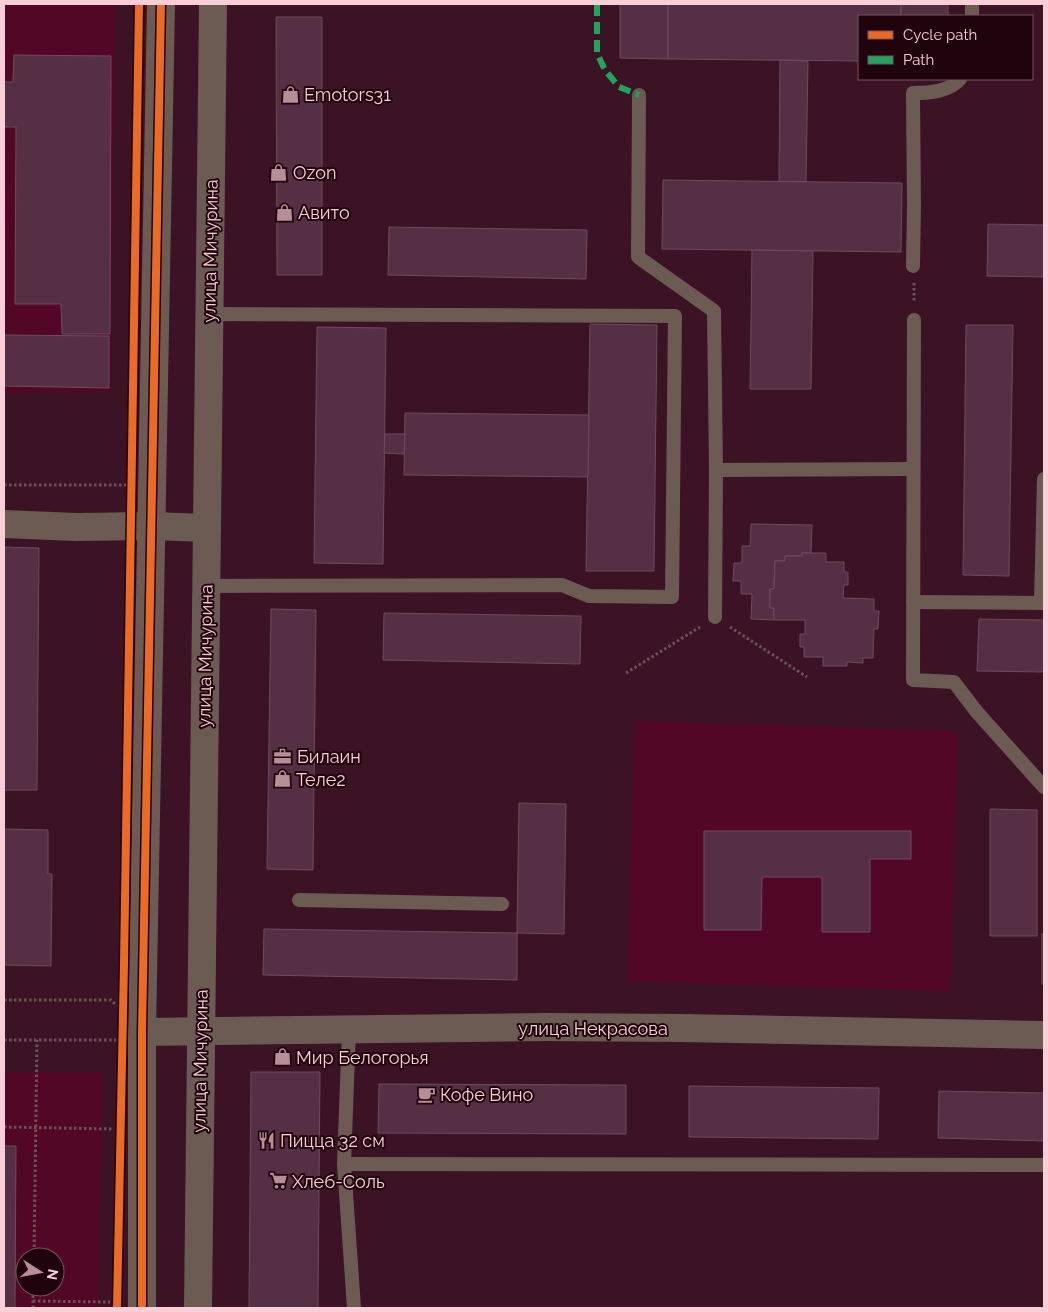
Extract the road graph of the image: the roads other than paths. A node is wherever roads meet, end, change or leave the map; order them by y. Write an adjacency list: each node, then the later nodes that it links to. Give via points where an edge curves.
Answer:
1 (161, 4): 12 (street)
2 (213, 4): 6 (street, улица Мичурина)
3 (959, 80): 5 (lane, via 933,93 913,94)
4 (639, 95): 9 (lane, via 638,257 714,311)
5 (913, 266)
6 (209, 314): 13 (street, улица Мичурина); 14 (lane, via 675,316 672,597 589,596 562,585)
7 (914, 320): 8 (lane)
8 (913, 469): 9 (lane); 15 (lane)
9 (716, 470): 17 (lane)
10 (1044, 480): 16 (lane)
11 (4, 524): 12 (street)
12 (141, 526): 13 (street); 21 (street)
13 (207, 528): 14 (street, улица Мичурина)
14 (206, 586): 23 (street, улица Мичурина)
15 (913, 602): 16 (lane); 18 (lane, via 913,680 954,682)
16 (1042, 603)
17 (714, 617)
18 (1044, 787)
19 (300, 900): 20 (lane)
20 (502, 904)
21 (125, 1029): 23 (street, улица Некрасова); 27 (street)
22 (349, 1030): 23 (street, улица Некрасова); 24 (street, улица Некрасова, via 545,1027); 25 (lane)
23 (201, 1032): 28 (street, улица Мичурина)
24 (1044, 1035)
25 (344, 1164): 26 (lane); 29 (lane)
26 (1044, 1165)
27 (123, 1303)
28 (198, 1308)
29 (354, 1308)

